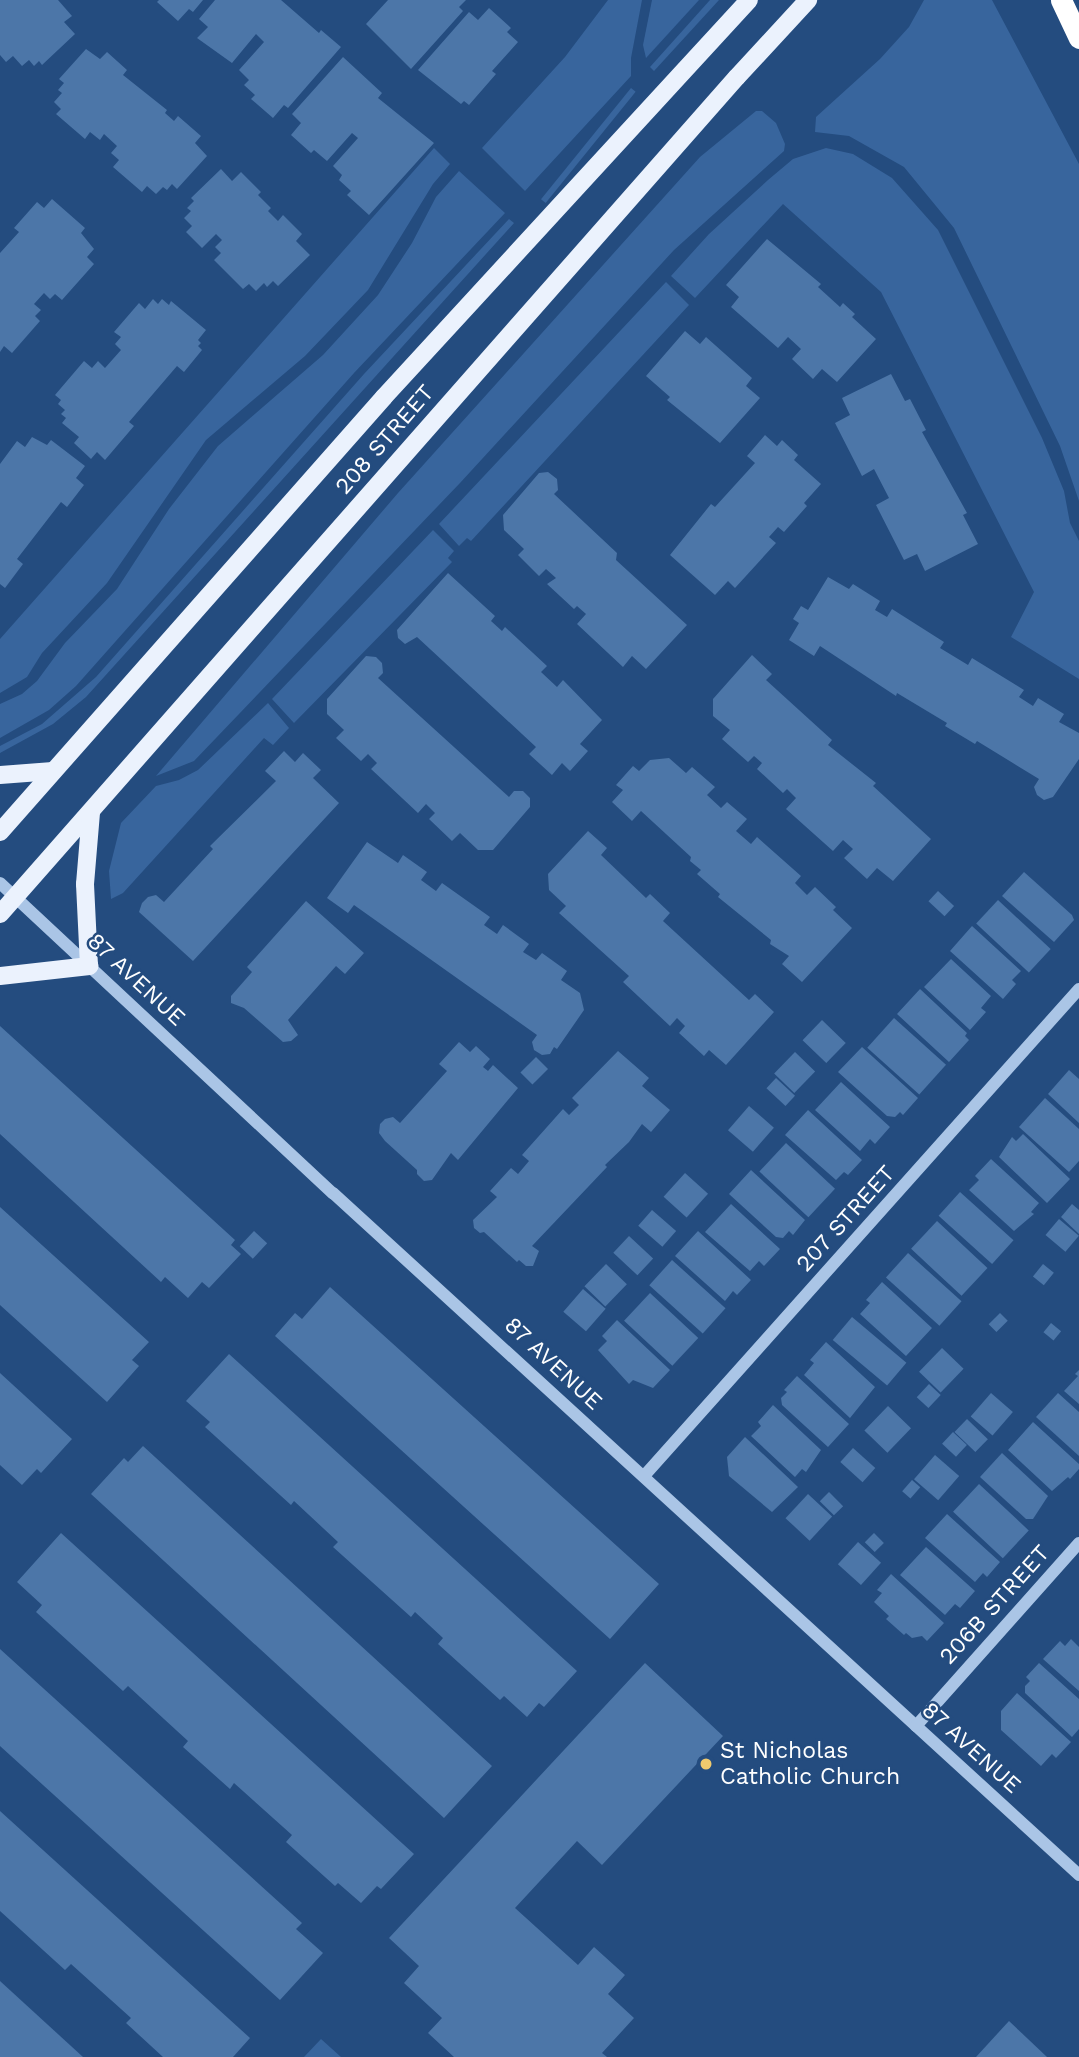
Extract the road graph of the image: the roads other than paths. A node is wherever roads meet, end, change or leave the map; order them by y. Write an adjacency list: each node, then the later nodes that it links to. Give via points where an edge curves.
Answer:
1 (750, 0): 5 (main road, 208 STREET, via 384,397)
2 (808, 0): 7 (main road, 208 STREET)
3 (1061, 0): 4 (highway)
4 (1079, 38)
5 (53, 771): 6 (main road); 8 (main road, 208 STREET)
6 (0, 775)
7 (91, 812): 10 (main road, 208 STREET); 12 (main road, via 85,884)
8 (0, 832)
9 (0, 883): 10 (street, 87 AVENUE)
10 (16, 897): 11 (main road, 208 STREET); 12 (street, 87 AVENUE)
11 (0, 914)
12 (89, 966): 13 (main road); 15 (street, 87 AVENUE)
13 (0, 975)
14 (1079, 989): 15 (street, 207 STREET)
15 (644, 1476): 17 (street, 87 AVENUE)
16 (1079, 1544): 17 (street, 206B STREET)
17 (916, 1726): 18 (street, 87 AVENUE)
18 (1079, 1875)

